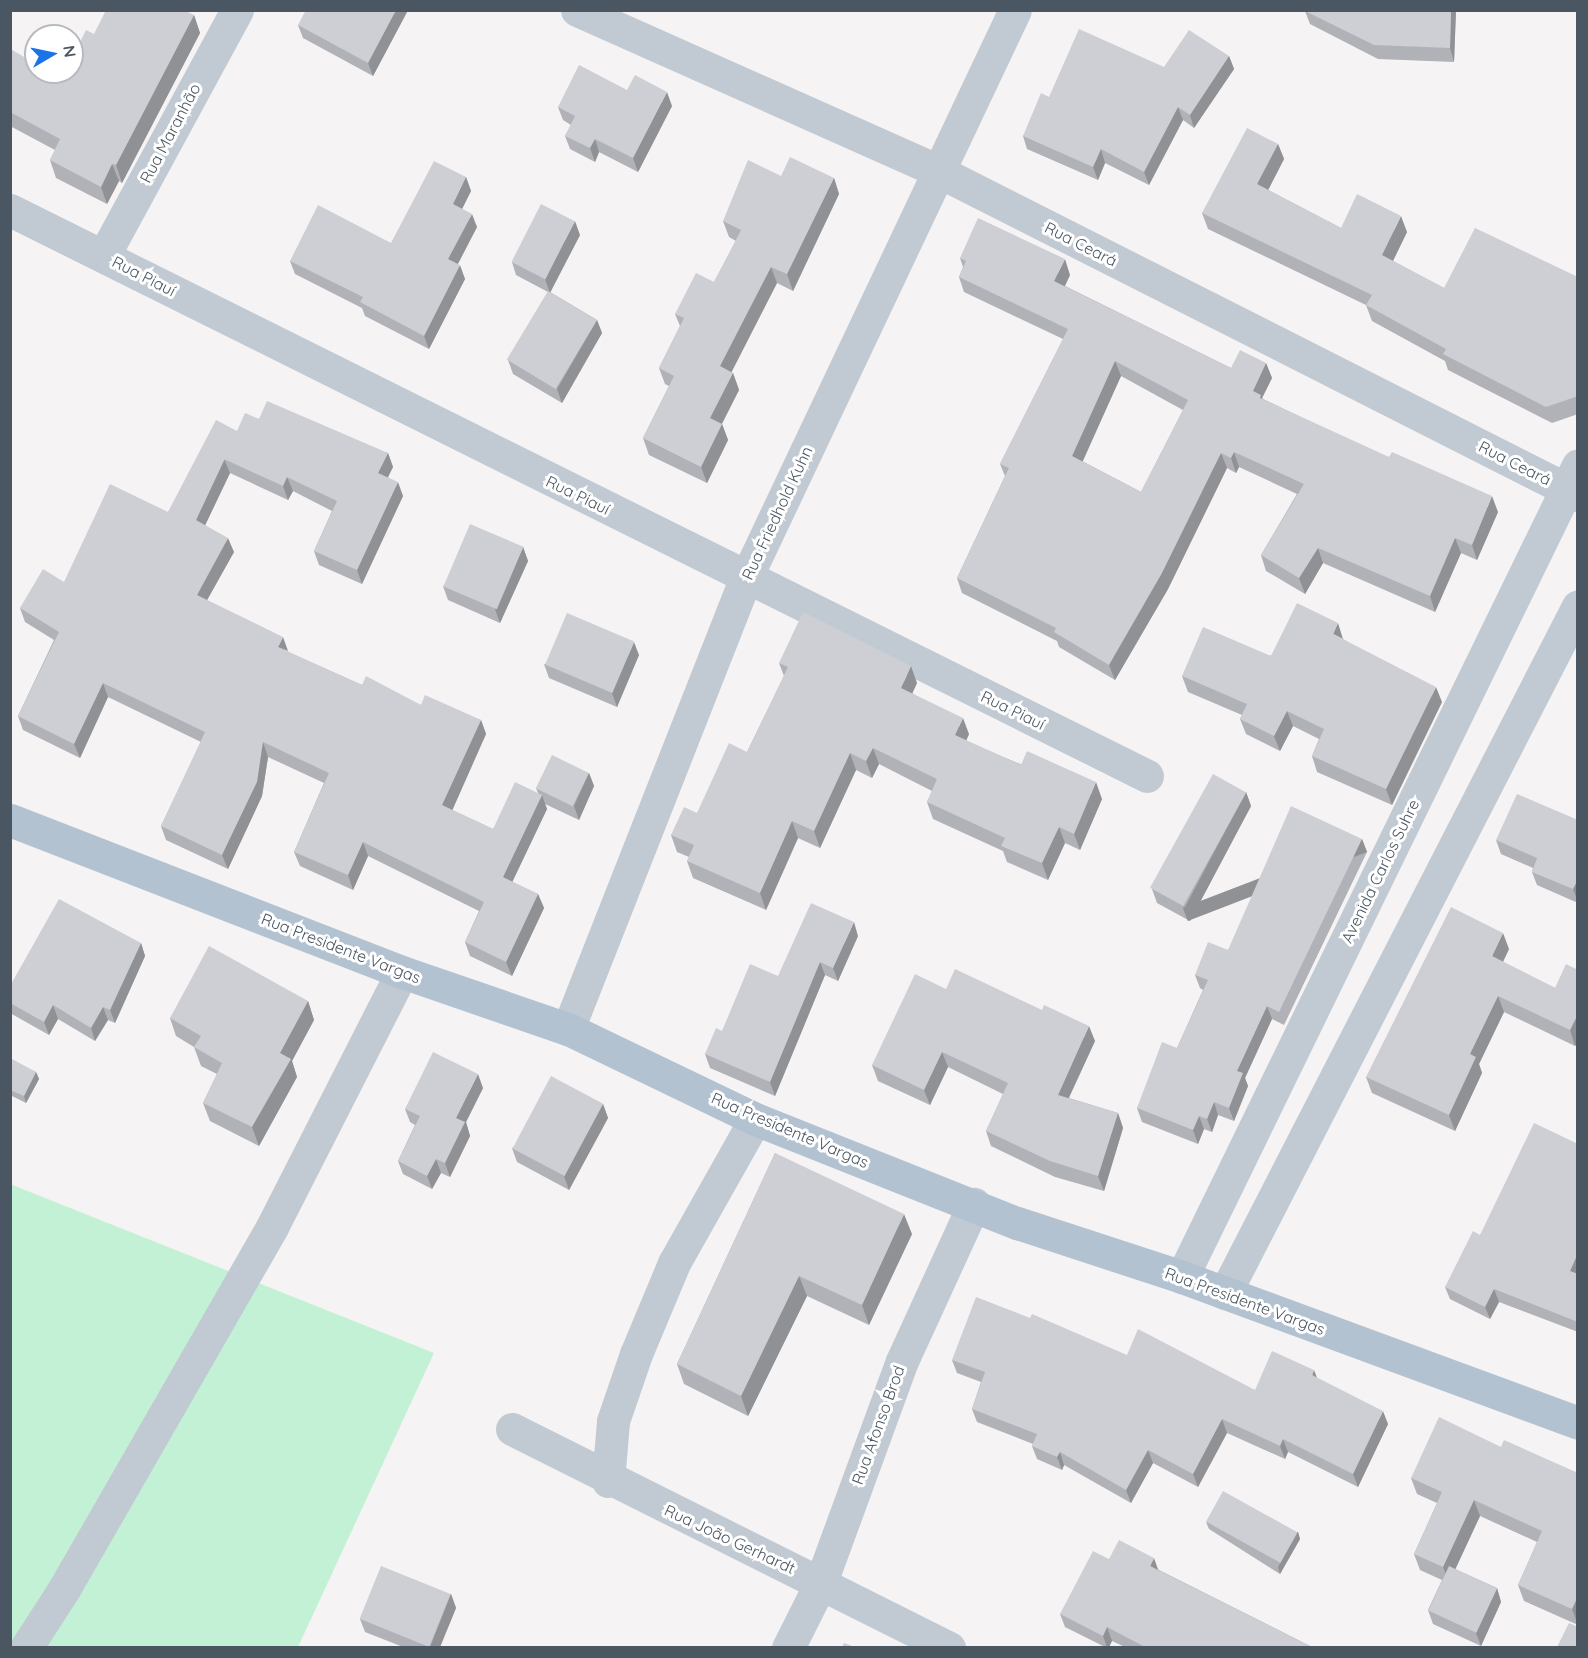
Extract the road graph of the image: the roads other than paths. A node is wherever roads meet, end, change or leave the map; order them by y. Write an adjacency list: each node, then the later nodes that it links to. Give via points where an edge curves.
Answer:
1 (237, 10): 6 (street, Rua Maranhão)
2 (577, 10): 4 (street, Rua Ceará)
3 (1015, 10): 4 (street, Rua Friedhold Kuhn)
4 (936, 170): 7 (street, Rua Ceará); 8 (street, Rua Friedhold Kuhn)
5 (10, 210): 6 (street, Rua Piauí)
6 (104, 255): 8 (street, Rua Piauí)
7 (1574, 483): 16 (street, Avenida Carlos Suhre)
8 (746, 578): 10 (street, Rua Piauí); 13 (street, Rua Friedhold Kuhn)
9 (1578, 606): 17 (street)
10 (1147, 776)
11 (10, 820): 12 (main road, Rua Presidente Vargas)
12 (402, 972): 13 (main road, Rua Presidente Vargas); 22 (street, via 272,1227 64,1589)
13 (568, 1029): 14 (main road, Rua Presidente Vargas)
14 (755, 1119): 15 (main road, Rua Presidente Vargas); 20 (street, via 674,1263 636,1354 613,1421)
15 (974, 1204): 16 (main road, Rua Presidente Vargas, via 1017,1223); 21 (street, Rua Afonso Brod, via 902,1361)
16 (1182, 1277): 17 (main road, Rua Presidente Vargas)
17 (1225, 1293): 18 (main road, Rua Presidente Vargas)
18 (1578, 1423)
19 (512, 1429): 20 (street, Rua João Gerhardt)
20 (608, 1481): 21 (street, Rua João Gerhardt)
21 (821, 1582): 23 (street, Rua Afonso Brod); 24 (street, Rua João Gerhardt)
22 (26, 1647)
23 (788, 1647)
24 (949, 1647)

